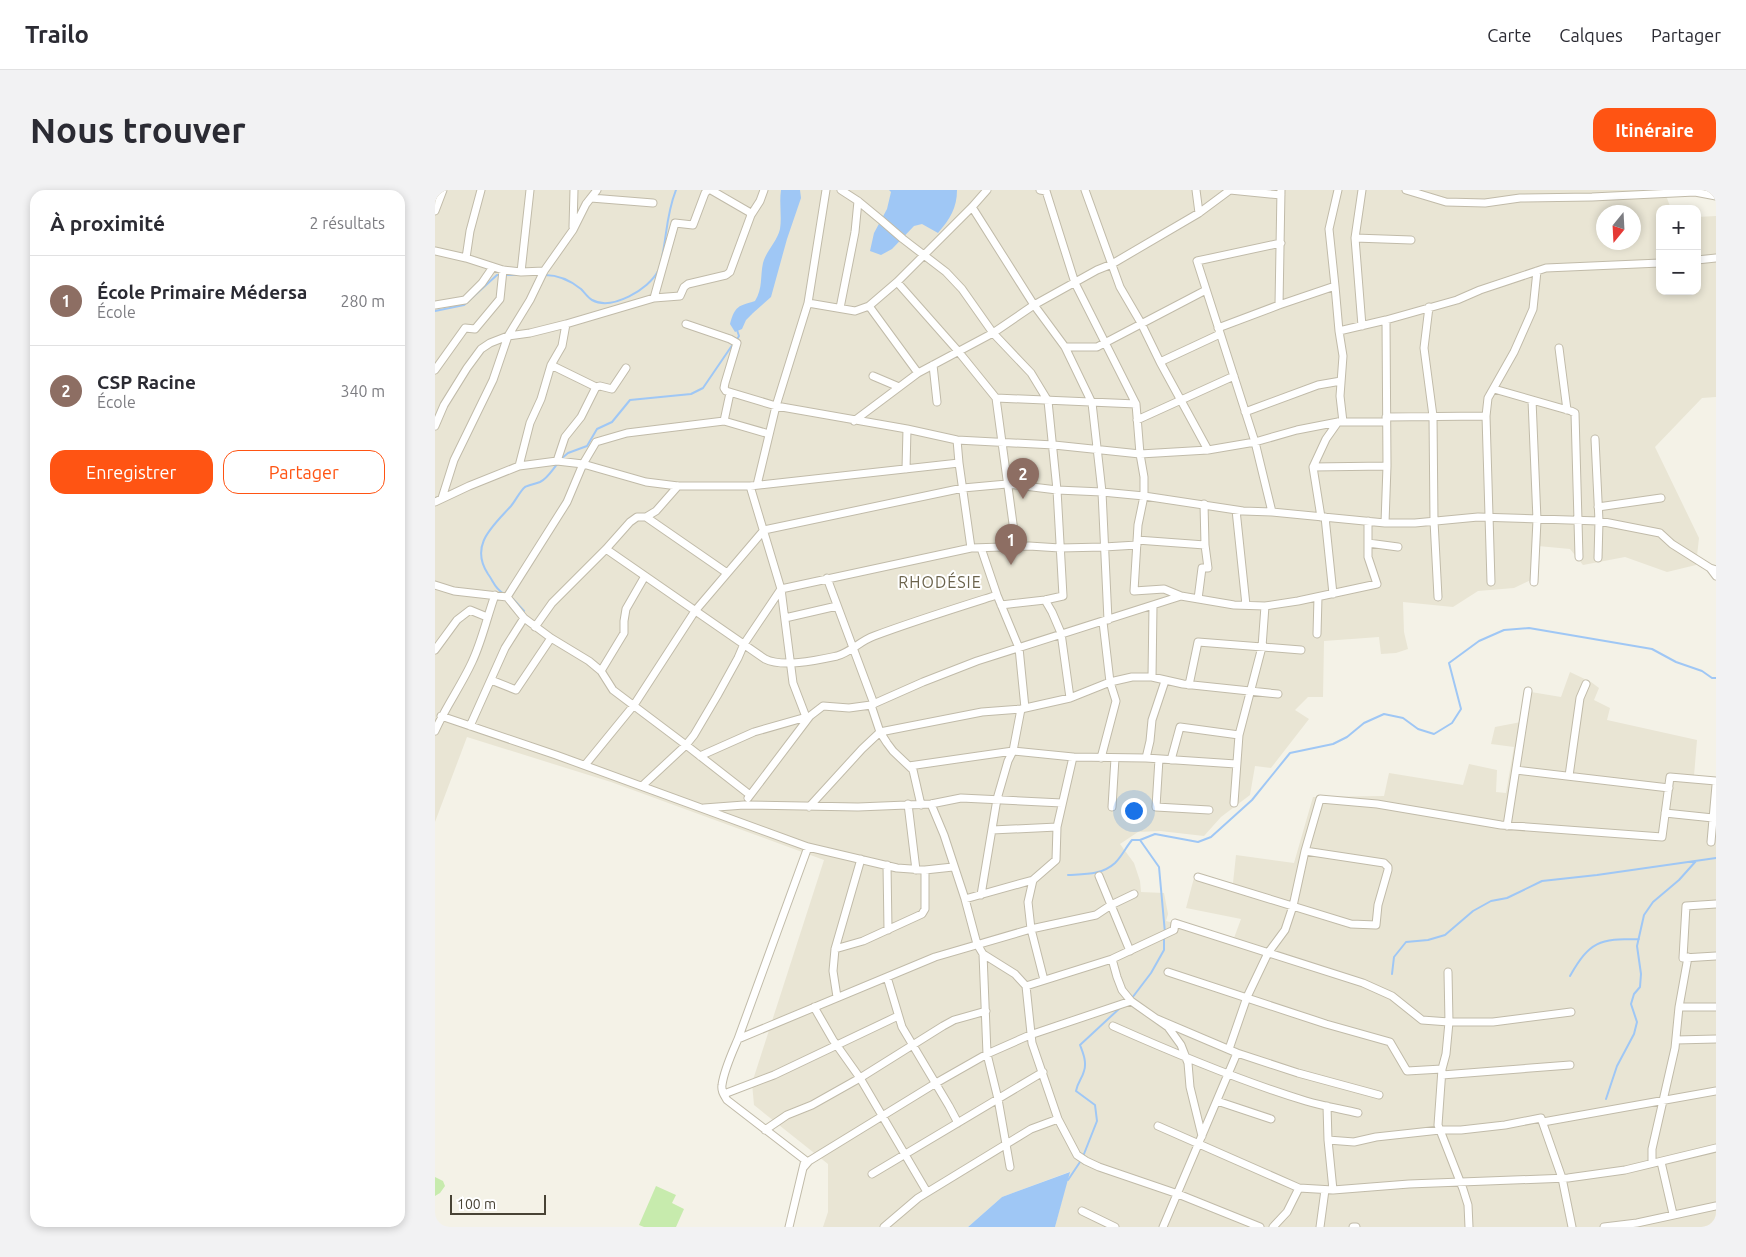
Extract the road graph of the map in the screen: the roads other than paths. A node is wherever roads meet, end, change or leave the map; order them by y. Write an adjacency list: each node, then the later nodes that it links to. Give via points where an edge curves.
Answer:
1 (443, 190): 25 (street)
2 (481, 190): 34 (street)
3 (530, 190): 43 (street)
4 (574, 190): 28 (street)
5 (597, 190): 21 (street)
6 (710, 190): 27 (street); 48 (street, via 705,193 693,225 675,223)
7 (764, 190): 27 (street)
8 (825, 190): 49 (street)
9 (841, 190): 22 (street)
10 (987, 190): 24 (street)
11 (1040, 190): 45 (street, via 1046,191)
12 (1085, 190): 38 (street)
13 (1196, 190): 26 (street)
14 (1231, 190): 18 (street); 26 (street)
15 (1338, 190): 46 (street, via 1329,229)
16 (1362, 190): 29 (street)
17 (1406, 190): 19 (street)
18 (1281, 192): 31 (street)
19 (1418, 192): 20 (street, via 1446,202 1485,203 1520,198 1695,192)
20 (1716, 196)
21 (591, 198): 23 (street); 28 (street)
22 (857, 201): 33 (street); 55 (street, via 855,232)
23 (653, 203)
24 (972, 207): 33 (street); 53 (street)
25 (435, 212)
26 (1199, 213): 38 (street)
27 (751, 215): 48 (street, via 730,272 688,284 680,296)
28 (573, 230): 41 (street)
29 (1355, 238): 30 (street); 60 (street)
30 (1411, 240)
31 (1281, 243): 47 (street, via 1197,261); 51 (street)
32 (435, 251): 34 (street)
33 (923, 255): 44 (street); 63 (street, via 962,289)
34 (466, 258): 39 (street)
35 (1716, 258): 36 (street)
36 (1701, 260)
37 (1656, 262): 42 (street, via 1550,267)
38 (1112, 264): 45 (street); 57 (street, via 1120,287)
39 (493, 267): 40 (street); 50 (street, via 465,300)
40 (503, 270): 43 (street); 73 (street, via 500,299 475,329 465,328)
41 (544, 271): 43 (street); 64 (street)
42 (1537, 271): 54 (street); 80 (street, via 1533,309)
43 (521, 272)
44 (897, 282): 52 (street); 68 (street)
45 (1075, 283): 53 (street); 65 (street)
46 (1335, 286): 51 (street); 62 (street)
47 (1206, 290): 57 (street); 61 (street)
48 (654, 298): 58 (street)
49 (808, 303): 55 (street); 89 (street)
50 (435, 305)
51 (1279, 305): 61 (street)
52 (869, 306): 55 (street, via 855,311); 74 (street)
53 (1034, 306): 63 (street); 66 (street)
54 (1429, 307): 56 (street); 92 (street, via 1424,348)
55 (840, 308)
56 (1386, 320): 60 (street); 94 (street)
57 (1141, 323): 65 (street); 69 (street)
58 (566, 324): 64 (street); 71 (street, via 562,346)
59 (686, 324): 81 (street, via 737,343 724,388)
60 (1362, 326): 62 (street)
61 (1219, 331): 69 (street); 76 (street)
62 (1339, 331): 77 (street, via 1343,356)
63 (993, 333): 68 (street); 85 (street, via 1031,374)
64 (508, 336): 99 (street, via 481,348 454,387); 125 (street, via 493,380 454,460)
65 (1104, 342): 66 (street, via 1097,347); 88 (street)
66 (1065, 347): 87 (street)
67 (1559, 348): 90 (street)
68 (959, 351): 70 (street); 82 (street)
69 (1160, 362): 83 (street)
70 (933, 365): 74 (street); 86 (street)
71 (551, 366): 78 (street); 113 (street, via 545,390 525,438)
72 (626, 368): 78 (street, via 612,389)
73 (435, 370)
74 (918, 373): 79 (street)
75 (873, 376): 79 (street)
76 (1234, 376): 83 (street); 91 (street)
77 (1341, 381): 91 (street, via 1318,385); 98 (street)
78 (596, 387): 110 (street, via 585,411 565,437)
79 (899, 387): 95 (street)
80 (1493, 390): 84 (street); 93 (street, via 1488,398)
81 (730, 393): 89 (street); 97 (street)
82 (996, 398): 85 (street); 104 (street)
83 (1181, 400): 96 (street); 108 (street)
84 (1532, 400): 90 (street); 133 (street)
85 (1047, 401): 87 (street); 106 (street)
86 (937, 402)
87 (1092, 403): 88 (street); 107 (street)
88 (1136, 404): 96 (street)
89 (775, 406): 95 (street); 101 (street)
90 (1567, 410): 136 (street, via 1576,416)
91 (1245, 412): 105 (street)
92 (1433, 416): 93 (street); 94 (street); 135 (street)
93 (1486, 416): 132 (street)
94 (1386, 419): 98 (street); 114 (street)
95 (854, 420): 100 (street)
96 (1137, 420): 109 (street)
97 (724, 421): 101 (street); 112 (street, via 627,433 600,440 593,445)
98 (1340, 422): 105 (street); 115 (street, via 1325,439)
99 (435, 426)
100 (907, 429): 103 (street); 116 (street)
101 (769, 434): 119 (street)
102 (1595, 438): 127 (street)
103 (957, 440): 104 (street); 111 (street)
104 (1003, 442): 106 (street); 117 (street)
105 (1255, 442): 108 (street); 129 (street)
106 (1054, 445): 107 (street); 121 (street)
107 (1097, 449): 109 (street); 122 (street)
108 (1208, 450): 109 (street)
109 (1140, 454): 123 (street)
110 (557, 461): 112 (street); 113 (street)
111 (959, 463): 116 (street); 120 (street)
112 (583, 464): 118 (street, via 646,482); 165 (street, via 567,502)
113 (519, 466): 125 (street)
114 (1387, 466): 115 (street); 138 (street)
115 (1313, 467): 131 (street)
116 (906, 469): 119 (street)
117 (1007, 484): 120 (street); 121 (street); 143 (street)
118 (678, 486): 119 (street); 130 (street, via 658,510)
119 (753, 486): 139 (street)
120 (963, 488): 139 (street); 146 (street)
121 (1057, 490): 122 (street); 148 (street)
122 (1102, 492): 123 (street); 145 (street)
123 (1144, 496): 126 (street); 140 (street)
124 (1661, 498): 127 (street)
125 (439, 500)
126 (1204, 504): 128 (street); 142 (street)
127 (1598, 507): 137 (street)
128 (1236, 510): 129 (street); 173 (street)
129 (1272, 512): 131 (street)
130 (646, 517): 149 (street, via 633,519); 153 (street)
131 (1323, 517): 134 (street); 161 (street)
132 (1489, 519): 133 (street); 135 (street); 157 (street)
133 (1537, 520): 136 (street); 158 (street)
134 (1369, 521): 138 (street); 141 (street)
135 (1434, 521): 138 (street); 167 (street)
136 (1578, 521): 137 (street); 150 (street)
137 (1599, 521): 151 (street); 152 (street, via 1660,533)
138 (1385, 522)
139 (764, 530): 153 (street); 160 (street)
140 (1137, 542): 142 (street); 145 (street); 164 (street, via 1134,591 1164,588)
141 (1368, 543): 144 (street); 161 (street, via 1368,557 1377,584)
142 (1205, 544): 168 (street, via 1208,568 1202,568)
143 (1016, 546): 147 (street); 148 (street)
144 (1398, 546)
145 (1104, 547): 148 (street); 179 (street)
146 (971, 548): 147 (street); 156 (street)
147 (981, 548): 162 (street)
148 (1060, 548): 169 (street, via 1063,596)
149 (607, 549): 154 (street); 180 (street, via 552,603)
150 (1579, 557)
151 (1598, 558)
152 (1713, 569): 155 (street)
153 (727, 573): 175 (street)
154 (645, 576): 175 (street); 191 (street, via 626,610 624,633)
155 (1716, 576)
156 (827, 578): 160 (street); 171 (street)
157 (1491, 582)
158 (1534, 582)
159 (435, 585): 163 (street)
160 (781, 589): 178 (street); 184 (street)
161 (1333, 594): 166 (street)
162 (997, 595): 170 (street); 186 (street, via 917,620 862,641)
163 (495, 596): 165 (street); 176 (street)
164 (1181, 596): 168 (street); 172 (street)
165 (507, 597): 177 (street)
166 (1318, 597): 174 (street); 182 (street)
167 (1438, 597)
168 (1199, 599): 173 (street)
169 (1045, 600): 170 (street); 181 (street)
170 (1001, 604): 187 (street)
171 (837, 606): 178 (street); 186 (street)
172 (1153, 606): 179 (street); 192 (street)
173 (1246, 606): 174 (street)
174 (1265, 606): 185 (street)
175 (695, 611): 184 (street); 202 (street)
176 (487, 617): 188 (street, via 470,610 457,620); 205 (street, via 479,648)
177 (524, 618): 180 (street); 193 (street, via 505,648)
178 (785, 618): 190 (street)
179 (1105, 621): 181 (street); 195 (street)
180 (535, 627): 183 (street)
181 (1061, 633): 187 (street); 201 (street)
182 (1317, 634)
183 (551, 638): 191 (street, via 589,660); 193 (street, via 516,690)
184 (744, 644): 190 (street, via 769,661); 211 (street)
185 (1262, 646): 189 (street); 197 (street, via 1198,642); 199 (street)
186 (854, 648): 190 (street, via 837,656); 203 (street)
187 (1019, 648): 203 (street, via 923,682); 204 (street)
188 (435, 650)
189 (1301, 650)
190 (789, 663): 206 (street, via 796,693)
191 (601, 671): 202 (street, via 613,690)
192 (1152, 677): 194 (street); 195 (street)
193 (491, 680): 207 (street)
194 (1165, 681): 197 (street); 217 (street, via 1152,720)
195 (1110, 682): 201 (street); 215 (street, via 1116,701)
196 (1586, 684): 224 (street, via 1580,698)
197 (1189, 685): 199 (street)
198 (1528, 691): 223 (street)
199 (1251, 692): 200 (street); 210 (street)
200 (1278, 694)
201 (1070, 698): 204 (street)
202 (634, 704): 211 (street); 221 (street)
203 (873, 705): 206 (street, via 849,708 823,706); 209 (street)
204 (1023, 709): 209 (street, via 982,712); 212 (street)
205 (441, 716): 207 (street); 208 (street)
206 (808, 716): 213 (street, via 754,732); 229 (street)
207 (470, 726): 221 (street)
208 (435, 731)
209 (880, 732): 222 (street); 237 (street)
210 (1239, 735): 219 (street, via 1180,727); 220 (street)
211 (686, 745): 213 (street); 227 (street)
212 (1013, 752): 214 (street); 222 (street); 230 (street)
213 (700, 756): 229 (street)
214 (1073, 756): 215 (street); 231 (street)
215 (1101, 758): 216 (street)
216 (1115, 758): 217 (street); 238 (street)
217 (1147, 758): 218 (street)
218 (1159, 760): 219 (street); 240 (street, via 1156,807)
219 (1171, 760): 220 (street)
220 (1237, 764): 232 (street)
221 (585, 765): 227 (street)
222 (909, 766): 236 (street, via 913,770)
223 (1515, 770): 224 (street); 243 (street)
224 (1569, 776): 228 (street)
225 (1716, 781): 228 (street, via 1670,777)
226 (1716, 785): 242 (street)
227 (642, 786): 239 (street)
228 (1669, 788): 241 (street)
229 (750, 795): 233 (street)
230 (997, 799): 231 (street); 235 (street, via 961,798); 245 (street)
231 (1062, 803): 244 (street)
232 (1234, 803)
233 (744, 804): 237 (street); 239 (street)
234 (908, 804): 236 (street); 237 (street); 252 (street)
235 (931, 804): 236 (street); 251 (street)
236 (921, 805)
237 (809, 807)
238 (1112, 807)
239 (701, 808): 247 (street)
240 (1209, 810)
241 (1665, 813): 242 (street); 243 (street, via 1662,837)
242 (1713, 818): 246 (street)
243 (1507, 826): 248 (street, via 1377,804 1320,799)
244 (1057, 827): 245 (street); 256 (street, via 1056,860)
245 (992, 830): 258 (street)
246 (1711, 842)
247 (808, 847): 249 (street); 291 (street)
248 (1305, 851): 262 (street); 262 (street, via 1383,863 1389,870 1377,905 1376,925 1351,924)
249 (861, 859): 250 (street); 266 (street)
250 (887, 866): 252 (street); 264 (street)
251 (953, 867): 253 (street); 259 (street)
252 (916, 870): 253 (street)
253 (925, 870): 264 (street, via 925,909)
254 (1099, 876): 261 (street)
255 (1198, 877): 262 (street)
256 (1033, 880): 258 (street); 263 (street, via 1028,902)
257 (1134, 894): 261 (street)
258 (981, 895): 259 (street)
259 (965, 899): 265 (street)
260 (1716, 904): 271 (street, via 1686,906 1683,958)
261 (1111, 905): 263 (street, via 1096,915); 267 (street)
262 (1293, 906): 268 (street, via 1285,930)
263 (1031, 929): 265 (street); 276 (street)
264 (888, 930): 266 (street)
265 (977, 944): 269 (street); 275 (street)
266 (835, 949): 278 (street, via 833,971)
267 (1130, 950): 268 (street, via 1175,930 1175,923); 272 (street)
268 (1268, 953): 279 (street); 288 (street, via 1363,983 1393,996 1422,1020)
269 (983, 954): 277 (street, via 1015,974); 284 (street)
270 (1716, 956): 271 (street)
271 (1688, 957): 282 (street)
272 (1112, 959): 276 (street); 280 (street, via 1122,990)
273 (1167, 972): 279 (street)
274 (1448, 972): 288 (street)
275 (887, 977): 278 (street); 286 (street)
276 (1044, 980): 277 (street)
277 (1026, 986): 290 (street)
278 (837, 996): 281 (street)
279 (1247, 997): 296 (street); 302 (street, via 1390,1042 1407,1071)
280 (1131, 1000): 287 (street); 290 (street)
281 (814, 1007): 291 (street); 295 (street)
282 (1679, 1007): 283 (street); 292 (street)
283 (1716, 1007)
284 (986, 1011): 294 (street, via 954,1020); 298 (street)
285 (1571, 1012): 288 (street, via 1493,1022)
286 (898, 1016): 294 (street); 295 (street)
287 (1157, 1019): 296 (street); 299 (street, via 1172,1032)
288 (1449, 1022): 302 (street)
289 (1113, 1026): 299 (street)
290 (1030, 1035): 298 (street); 301 (street)
291 (738, 1039): 307 (street, via 722,1085)
292 (1676, 1040): 293 (street); 310 (street)
293 (1716, 1040)
294 (912, 1044): 304 (street); 305 (street)
295 (837, 1046): 304 (street); 307 (street)
296 (1229, 1049): 297 (street)
297 (1237, 1053): 303 (street); 308 (street)
298 (987, 1054): 305 (street); 309 (street)
299 (1186, 1059): 303 (street); 322 (street)
300 (1570, 1065): 302 (street)
301 (1043, 1072): 309 (street); 315 (street)
302 (1442, 1072): 321 (street)
303 (1228, 1074): 311 (street); 312 (street)
304 (860, 1078): 314 (street); 320 (street, via 787,1115)
305 (936, 1083): 314 (street); 318 (street)
306 (1716, 1091): 310 (street)
307 (724, 1094): 320 (street, via 727,1100)
308 (1379, 1095)
309 (998, 1099): 318 (street); 325 (street)
310 (1664, 1101): 317 (street); 329 (street, via 1652,1149)
311 (1217, 1102): 316 (street); 322 (street)
312 (1327, 1106): 313 (street); 323 (street)
313 (1358, 1113)
314 (882, 1116): 327 (street); 331 (street, via 809,1161)
315 (1059, 1119): 325 (street, via 1031,1129); 338 (street, via 1077,1155 1086,1161)
316 (1271, 1119)
317 (1543, 1122): 321 (street, via 1541,1118 1479,1128); 333 (street)
318 (958, 1123): 327 (street)
319 (1158, 1126): 324 (street)
320 (765, 1130): 331 (street, via 805,1160)
321 (1439, 1130): 323 (street, via 1355,1142); 334 (street)
322 (1202, 1136): 324 (street)
323 (1328, 1140): 336 (street)
324 (1199, 1144): 335 (street); 338 (street)
325 (1006, 1145): 330 (street); 337 (street)
326 (1716, 1148): 328 (street)
327 (905, 1155): 332 (street); 337 (street)
328 (1661, 1162): 329 (street); 341 (street)
329 (1652, 1163): 333 (street, via 1609,1173)
330 (1010, 1167)
331 (803, 1168): 342 (street)
332 (873, 1174)
333 (1562, 1178): 334 (street); 350 (street)
334 (1461, 1181): 336 (street); 349 (street, via 1468,1205)
335 (1299, 1188): 336 (street); 347 (street, via 1287,1212)
336 (1329, 1190): 348 (street)
337 (927, 1192): 343 (street)
338 (1178, 1194): 345 (street); 346 (street)
339 (1716, 1206): 341 (street)
340 (1082, 1211): 344 (street)
341 (1673, 1214): 351 (street)
342 (789, 1227)
343 (884, 1227)
344 (1115, 1227)
345 (1163, 1227)
346 (1260, 1227)
347 (1273, 1227)
348 (1320, 1227)
349 (1469, 1227)
350 (1572, 1227)
351 (1603, 1227)

